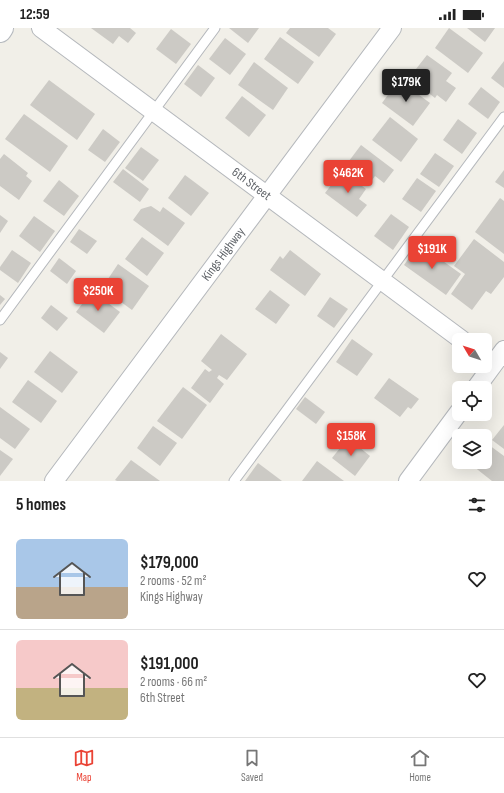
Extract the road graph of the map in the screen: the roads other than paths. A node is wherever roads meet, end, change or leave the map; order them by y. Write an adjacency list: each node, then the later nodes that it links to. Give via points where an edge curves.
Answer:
1 (2, 28): 5 (street)
2 (40, 28): 6 (street, 6th Street)
3 (215, 28): 6 (lane)
4 (392, 28): 8 (street, Kings Highway)
5 (0, 31)
6 (154, 112): 8 (street, 6th Street); 10 (lane)
7 (504, 117): 9 (lane)
8 (267, 195): 9 (street, 6th Street); 15 (street, Kings Highway)
9 (382, 281): 11 (street, 6th Street); 16 (lane)
10 (0, 320)
11 (453, 333)
12 (497, 361): 13 (street)
13 (481, 381)
14 (452, 421): 17 (street)
15 (54, 481)
16 (234, 481)
17 (408, 481)

